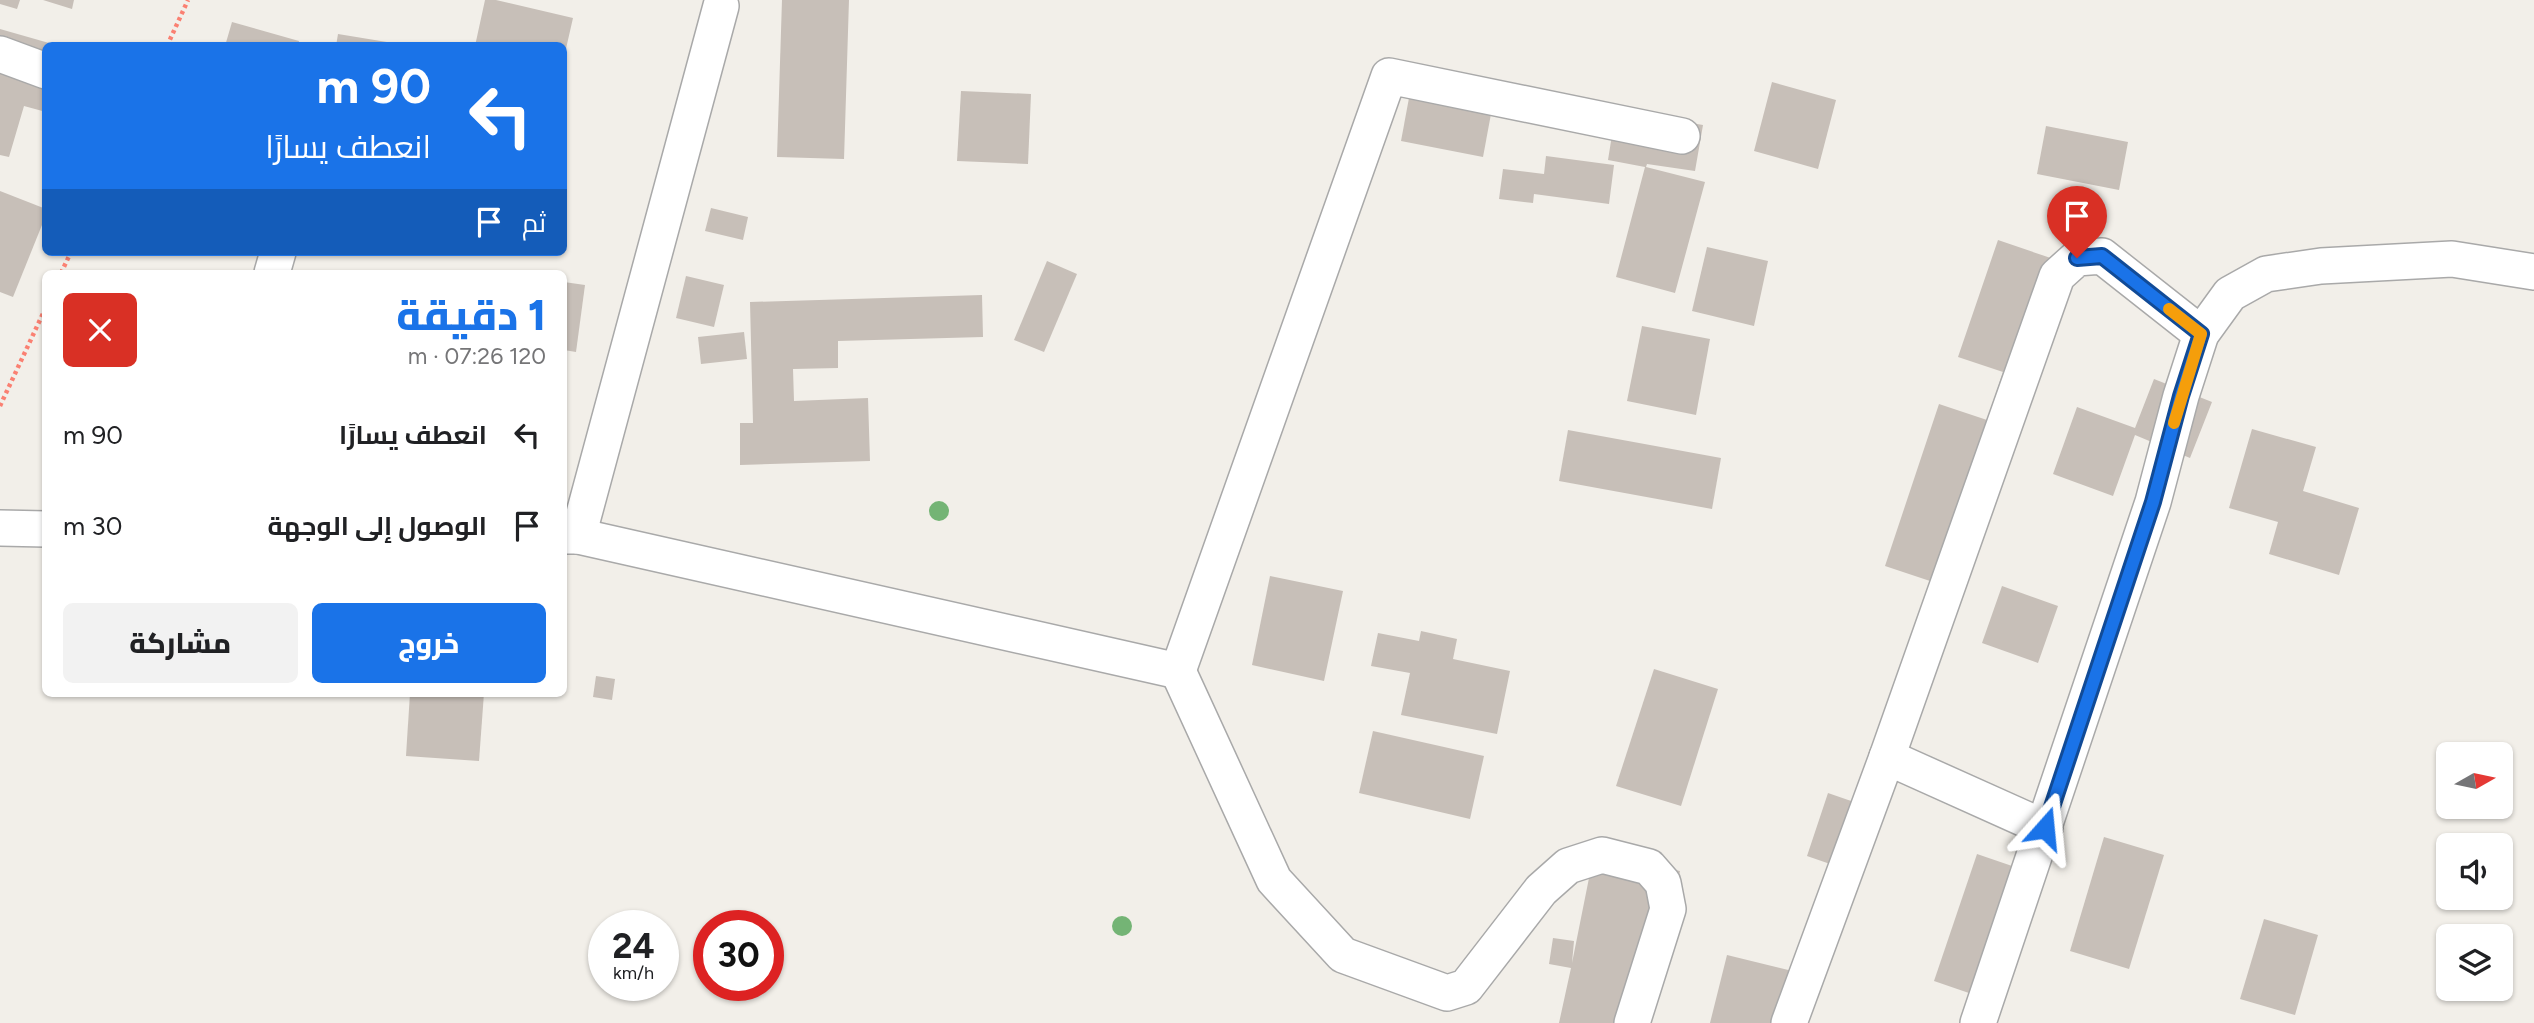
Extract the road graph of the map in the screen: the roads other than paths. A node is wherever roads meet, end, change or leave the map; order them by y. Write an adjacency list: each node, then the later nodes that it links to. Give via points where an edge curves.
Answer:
1 (721, 6): 9 (street)
2 (0, 54): 3 (street)
3 (42, 70)
4 (1682, 136): 10 (street, via 1389,76)
5 (2534, 272): 6 (street, via 2452,259 2322,265 2266,274 2230,294)
6 (2201, 334): 11 (street, via 2102,256 2077,258 2057,276); 12 (street, via 2153,502)
7 (0, 528): 8 (street)
8 (42, 529)
9 (571, 536): 10 (street)
10 (1178, 671): 13 (street, via 1274,880 1343,955 1447,993 1466,987 1541,890 1568,866 1602,855 1649,867 1663,883 1668,909)
11 (1887, 757): 12 (street); 14 (street)
12 (2045, 828): 15 (street)
13 (1632, 1023)
14 (1789, 1023)
15 (1978, 1023)

